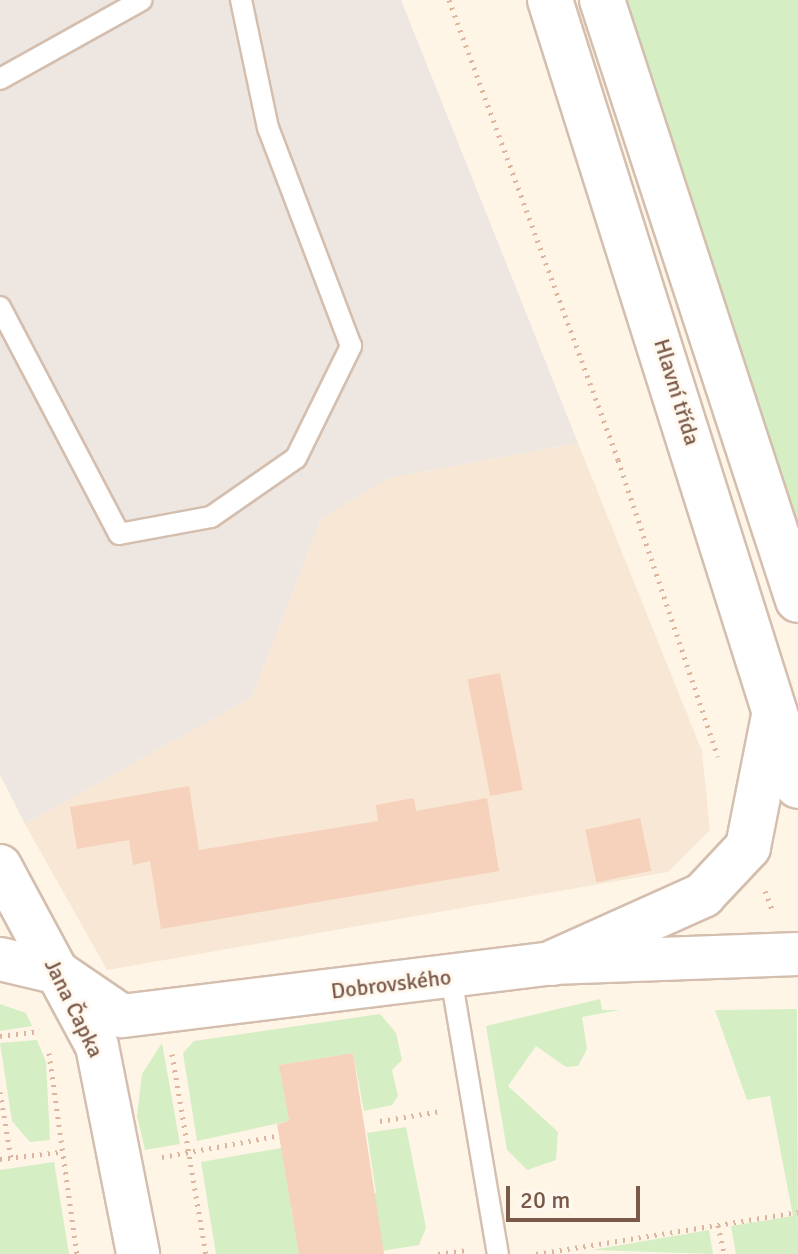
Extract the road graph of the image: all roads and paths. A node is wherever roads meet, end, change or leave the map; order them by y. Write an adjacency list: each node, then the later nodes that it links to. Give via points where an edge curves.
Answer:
1 (142, 0): 6 (lane)
2 (241, 0): 7 (lane, via 268,128 351,346 296,458 211,517 119,534)
3 (449, 0): 10 (path, via 618,460)
4 (550, 0): 9 (main road, Hlavní třída)
5 (602, 0): 8 (main road)
6 (0, 79)
7 (0, 307)
8 (798, 600)
9 (774, 714): 11 (main road, Hlavní třída); 12 (main road)
10 (723, 773)
11 (798, 786)
12 (748, 847): 14 (path); 15 (main road, via 703,895)
13 (0, 866): 16 (street, Jana Čapka)
14 (794, 954): 15 (street, Dobrovského)
15 (552, 963): 17 (street, Dobrovského)
16 (29, 966): 17 (street, Dobrovského, via 122,1016); 30 (street, Jana Čapka, via 97,1046)
17 (451, 977): 23 (lane)
18 (53, 1029): 19 (path)
19 (0, 1036)
20 (51, 1038): 26 (path)
21 (180, 1045): 27 (path, via 171,1055)
22 (0, 1092): 28 (path)
23 (474, 1106): 24 (path); 40 (lane)
24 (380, 1121)
25 (276, 1136): 27 (path)
26 (59, 1152): 28 (path); 31 (path)
27 (189, 1152): 30 (path); 38 (path)
28 (11, 1158): 29 (path)
29 (0, 1159)
30 (121, 1163): 31 (path); 37 (street, Jana Čapka)
31 (63, 1176): 36 (path)
32 (798, 1212): 33 (path)
33 (718, 1225): 35 (path); 42 (path)
34 (477, 1248): 39 (path)
35 (580, 1250): 41 (path)
36 (77, 1254)
37 (138, 1254)
38 (206, 1254)
39 (438, 1254)
40 (498, 1254)
41 (536, 1254)
42 (724, 1254)

